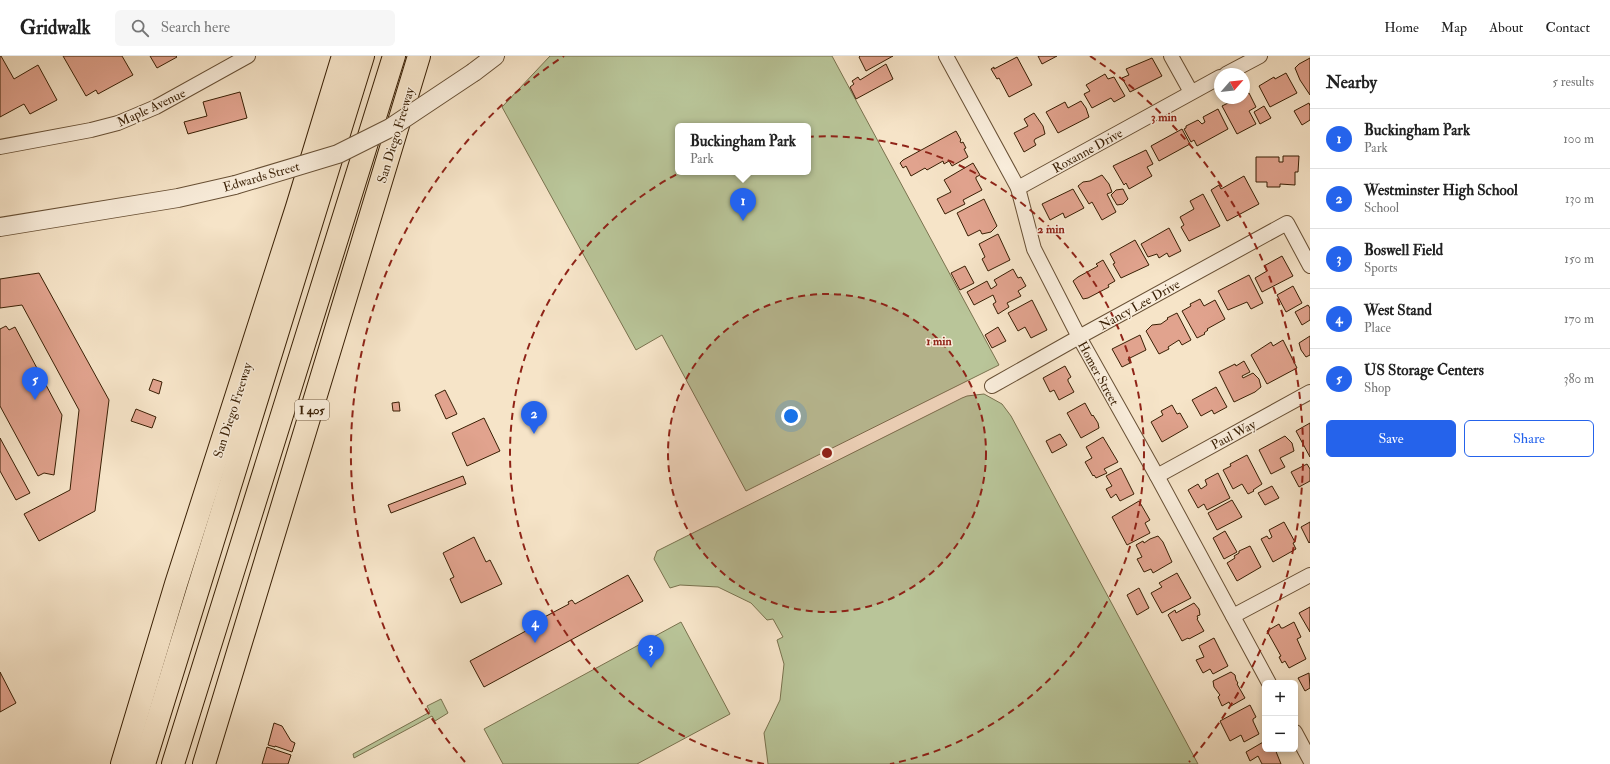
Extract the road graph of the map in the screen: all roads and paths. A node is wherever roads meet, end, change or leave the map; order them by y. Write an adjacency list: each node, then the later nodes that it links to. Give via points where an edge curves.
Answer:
1 (248, 56): 13 (street, Maple Avenue, via 156,107 118,124)
2 (343, 56): 26 (highway, San Diego Freeway, via 176,584)
3 (363, 56): 26 (highway)
4 (394, 56): 27 (highway)
5 (419, 56): 28 (highway, San Diego Freeway / I 405)
6 (495, 56): 15 (street, Edwards Street, bridge, via 390,128 338,154 235,185 178,198)
7 (946, 56): 14 (street, Homer Street)
8 (1171, 56): 12 (street)
9 (1260, 56): 10 (street)
10 (1237, 68)
11 (1214, 80): 12 (street, Roxanne Drive)
12 (1191, 92): 14 (street, Roxanne Drive)
13 (0, 147)
14 (1018, 188): 17 (street, Homer Street, via 1034,249)
15 (0, 227)
16 (1310, 266): 17 (street, Nancy Lee Drive, via 1287,223)
17 (1079, 337): 18 (street, Nancy Lee Drive); 20 (street, Homer Street)
18 (992, 386)
19 (1310, 392): 20 (street, Paul Way)
20 (1157, 476): 22 (street, Homer Street)
21 (1310, 575): 22 (street)
22 (1234, 616): 23 (street, Homer Street)
23 (1267, 680)
24 (1298, 737): 25 (street)
25 (1310, 759)
26 (135, 760)
27 (173, 764)
28 (204, 764)

